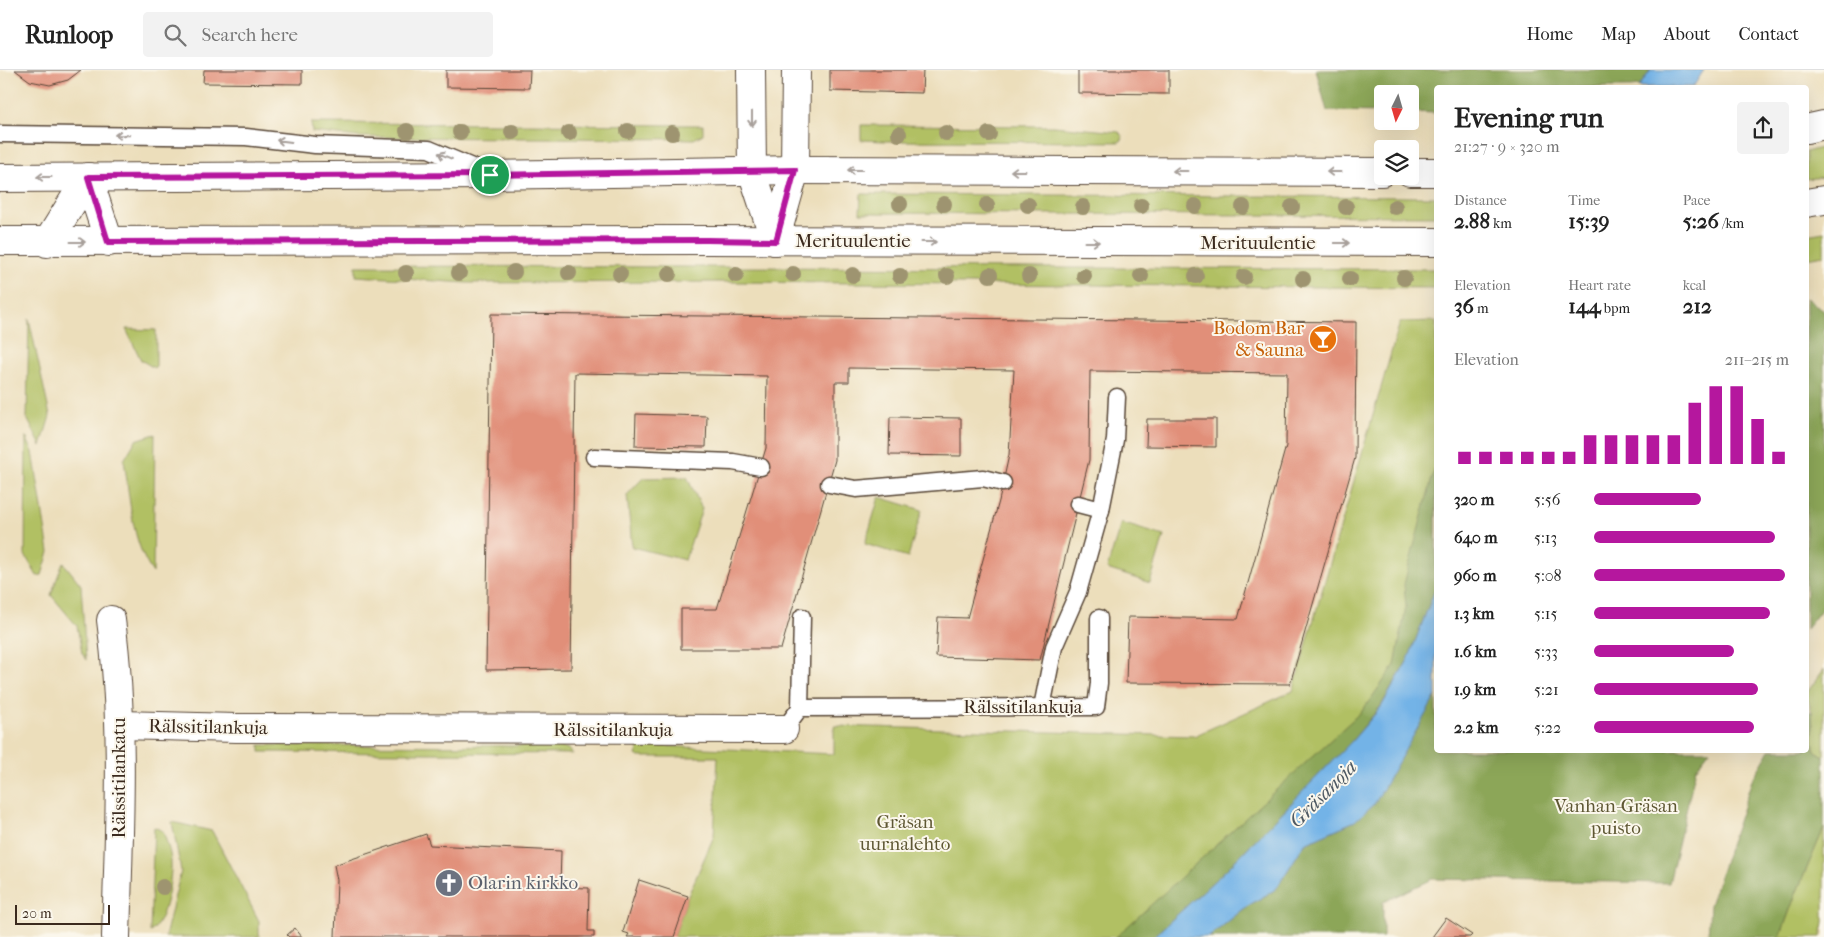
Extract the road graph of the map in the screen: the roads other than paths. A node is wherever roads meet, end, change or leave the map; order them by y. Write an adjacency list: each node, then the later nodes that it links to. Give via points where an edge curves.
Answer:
1 (751, 70): 7 (main road, one-way to 7)
2 (796, 70): 6 (main road)
3 (1824, 125): 4 (main road)
4 (1809, 128)
5 (0, 134): 11 (lane, one-way to 5, via 429,149 315,145 246,137)
6 (795, 170): 7 (main road); 8 (main road, one-way to 6); 16 (main road)
7 (752, 171): 11 (main road); 16 (main road)
8 (1374, 172)
9 (1419, 172): 10 (main road)
10 (1434, 172)
11 (490, 175): 12 (main road)
12 (88, 177): 13 (main road, one-way to 13); 18 (main road); 20 (main road)
13 (0, 178)
14 (1824, 200): 15 (main road)
15 (1809, 202)
16 (776, 241): 18 (main road, Merituulentie); 19 (main road, Merituulentie, one-way to 19)
17 (0, 242): 20 (main road, Merituulentie)
18 (108, 242): 20 (main road, Merituulentie, one-way to 18)
19 (1434, 242)
20 (47, 243)
21 (1117, 397): 27 (lane, via 1115,440)
22 (594, 457): 23 (lane, via 733,462)
23 (761, 467)
24 (1003, 483): 25 (lane, via 983,478 856,489)
25 (829, 484)
26 (1078, 504): 27 (lane)
27 (1101, 510): 31 (lane, via 1078,592 1054,647)
28 (802, 617): 32 (lane)
29 (1099, 618): 31 (lane, Rälssitilankuja, via 1096,707)
30 (111, 620): 33 (main road, Rälssitilankatu)
31 (1042, 707): 32 (lane, Rälssitilankuja)
32 (792, 719): 33 (main road, Rälssitilankuja, via 245,728)
33 (120, 724): 34 (main road, Rälssitilankatu)
34 (116, 937)

